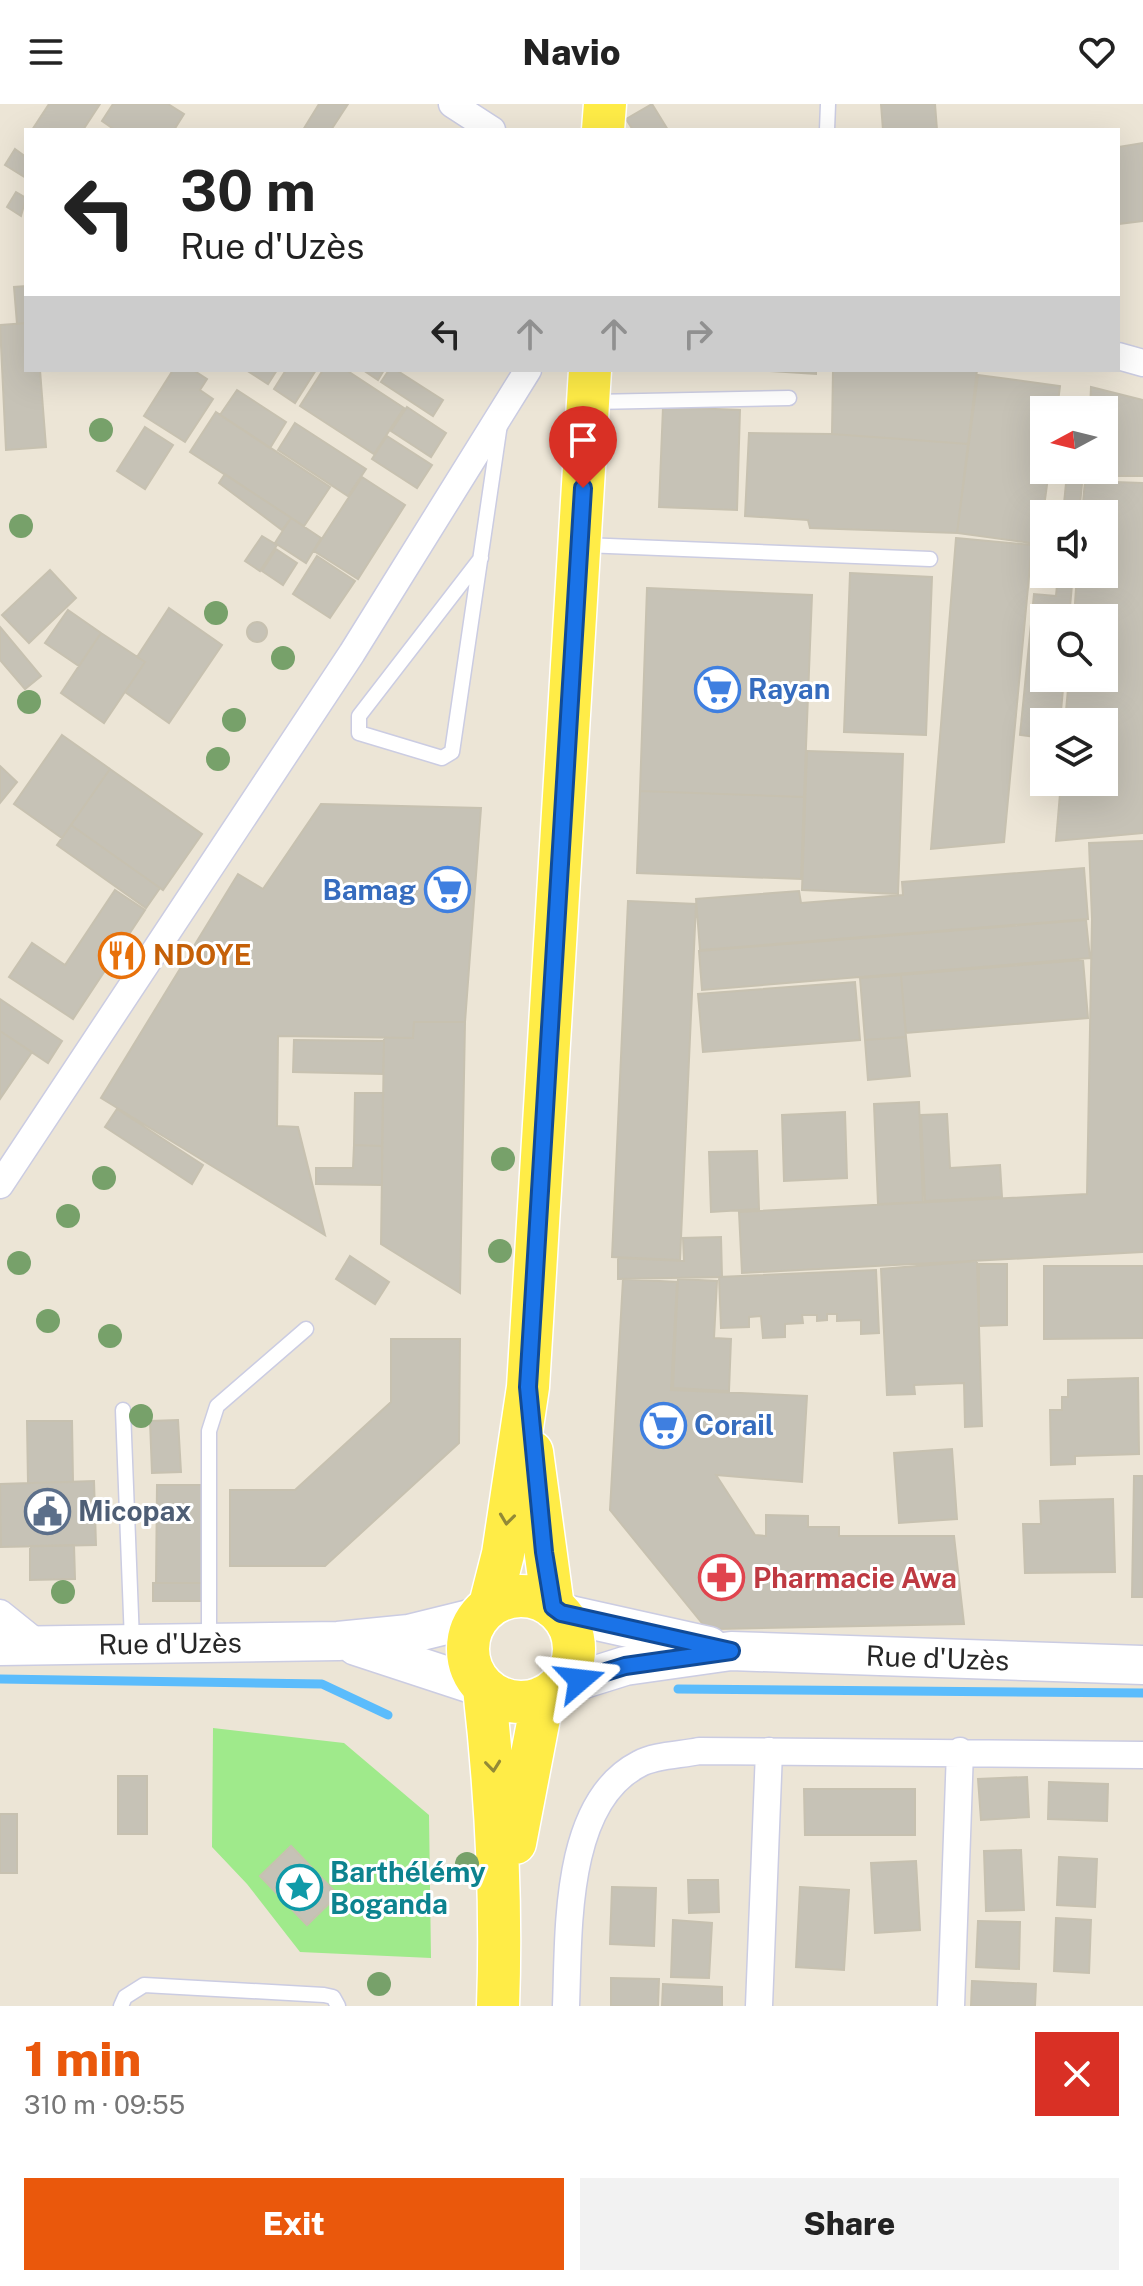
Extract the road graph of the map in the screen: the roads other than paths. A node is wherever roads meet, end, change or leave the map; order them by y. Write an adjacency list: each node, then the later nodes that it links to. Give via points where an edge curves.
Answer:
1 (452, 104): 4 (street)
2 (605, 104): 5 (main road)
3 (828, 104): 6 (lane)
4 (489, 128)
5 (603, 128)
6 (827, 128)
7 (1120, 357): 8 (street)
8 (1143, 363)
9 (527, 372): 12 (street)
10 (589, 386): 11 (lane); 13 (main road)
11 (789, 398)
12 (502, 411): 14 (lane); 16 (street, via 344,666)
13 (580, 545): 15 (lane); 18 (main road)
14 (481, 558): 14 (lane, via 359,716 359,733 442,758 452,752)
15 (930, 559)
16 (0, 1185)
17 (306, 1329): 25 (lane, via 217,1406 209,1431)
18 (528, 1387): 20 (main road, via 533,1465); 21 (main road, one-way to 21, via 503,1554)
19 (123, 1410): 24 (lane)
20 (557, 1610): 21 (main road, via 522,1595 505,1597); 28 (street, Rue d'Uzès); 31 (main road, via 571,1631 574,1651 569,1670)
21 (484, 1611): 23 (street, Rue d'Uzès, via 409,1634); 30 (main road, via 469,1637 468,1658)
22 (0, 1613): 27 (street)
23 (338, 1641): 25 (street, Rue d'Uzès); 30 (street, Rue d'Uzès)
24 (132, 1645): 25 (street, Rue d'Uzès); 27 (street, Rue d'Uzès)
25 (209, 1645)
26 (0, 1646): 27 (street, Rue d'Uzès)
27 (41, 1646)
28 (731, 1651): 29 (street, Rue d'Uzès); 31 (street, Rue d'Uzès, via 625,1666)
29 (1143, 1665)
30 (484, 1688): 31 (main road, via 517,1702); 35 (main road, one-way to 35, via 495,1787)
31 (550, 1692): 35 (main road)
32 (769, 1751): 33 (street); 39 (street, via 699,1751 640,1763 604,1794 581,1841 569,1925); 40 (street)
33 (960, 1751): 34 (street); 41 (street)
34 (1143, 1755)
35 (501, 1935): 38 (main road)
36 (121, 2006): 37 (lane, via 144,1985 324,1995)
37 (338, 2006)
38 (498, 2006)
39 (566, 2006)
40 (759, 2006)
41 (951, 2006)

